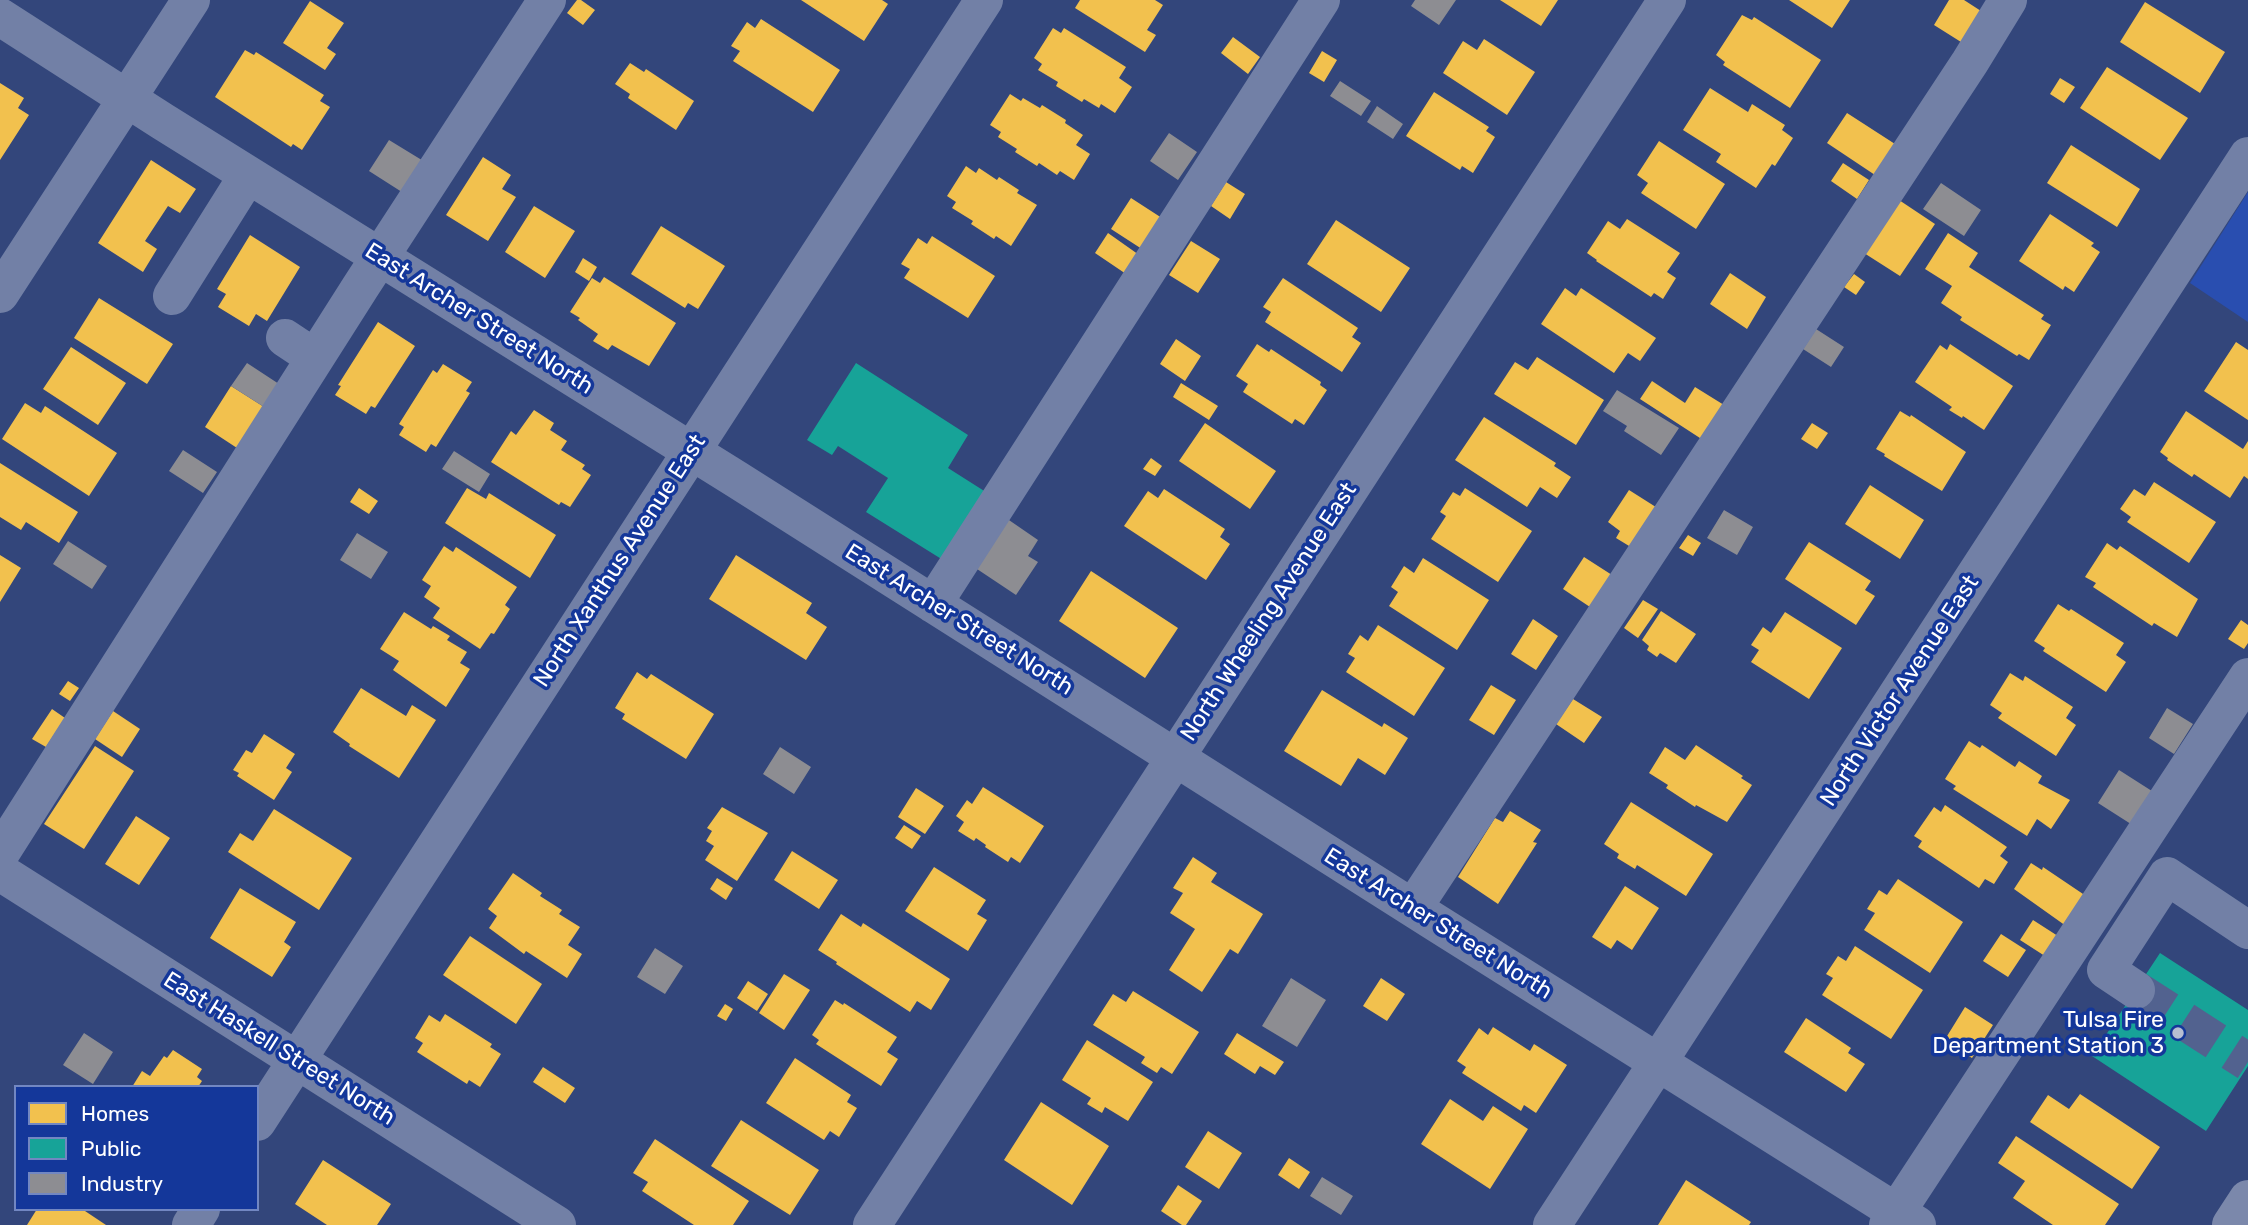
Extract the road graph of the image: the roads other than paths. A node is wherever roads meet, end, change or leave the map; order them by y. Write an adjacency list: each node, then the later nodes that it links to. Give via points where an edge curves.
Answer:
1 (191, 0): 8 (street)
2 (547, 0): 11 (street)
3 (984, 0): 14 (street, North Xanthus Avenue East)
4 (1321, 0): 15 (street)
5 (1667, 0): 17 (street, North Wheeling Avenue East)
6 (2008, 0): 20 (street)
7 (0, 17): 8 (street, East Archer Street North)
8 (127, 99): 10 (street, East Archer Street North); 12 (street)
9 (2248, 156): 24 (street, North Victor Avenue East)
10 (248, 175): 11 (street, East Archer Street North); 13 (street)
11 (380, 257): 14 (street, East Archer Street North); 18 (street, via 300,348)
12 (0, 294)
13 (172, 296)
14 (690, 451): 15 (street, East Archer Street North); 23 (street, North Xanthus Avenue East)
15 (933, 604): 17 (street, East Archer Street North)
16 (2248, 677): 27 (street)
17 (1174, 757): 20 (street, East Archer Street North); 29 (street, North Wheeling Avenue East)
18 (0, 854)
19 (0, 872): 23 (street, East Haskell Street North)
20 (1413, 908): 24 (street, East Archer Street North)
21 (2248, 930): 22 (street, via 2167,876)
22 (2121, 980)
23 (297, 1061): 25 (street, North Xanthus Avenue East); 28 (street, East Haskell Street North)
24 (1658, 1062): 27 (street, East Archer Street North); 30 (street, North Victor Avenue East)
25 (259, 1119)
26 (2248, 1199): 31 (main road)
27 (1901, 1221)
28 (557, 1225)
29 (872, 1225)
30 (1552, 1225)
31 (2231, 1225)

